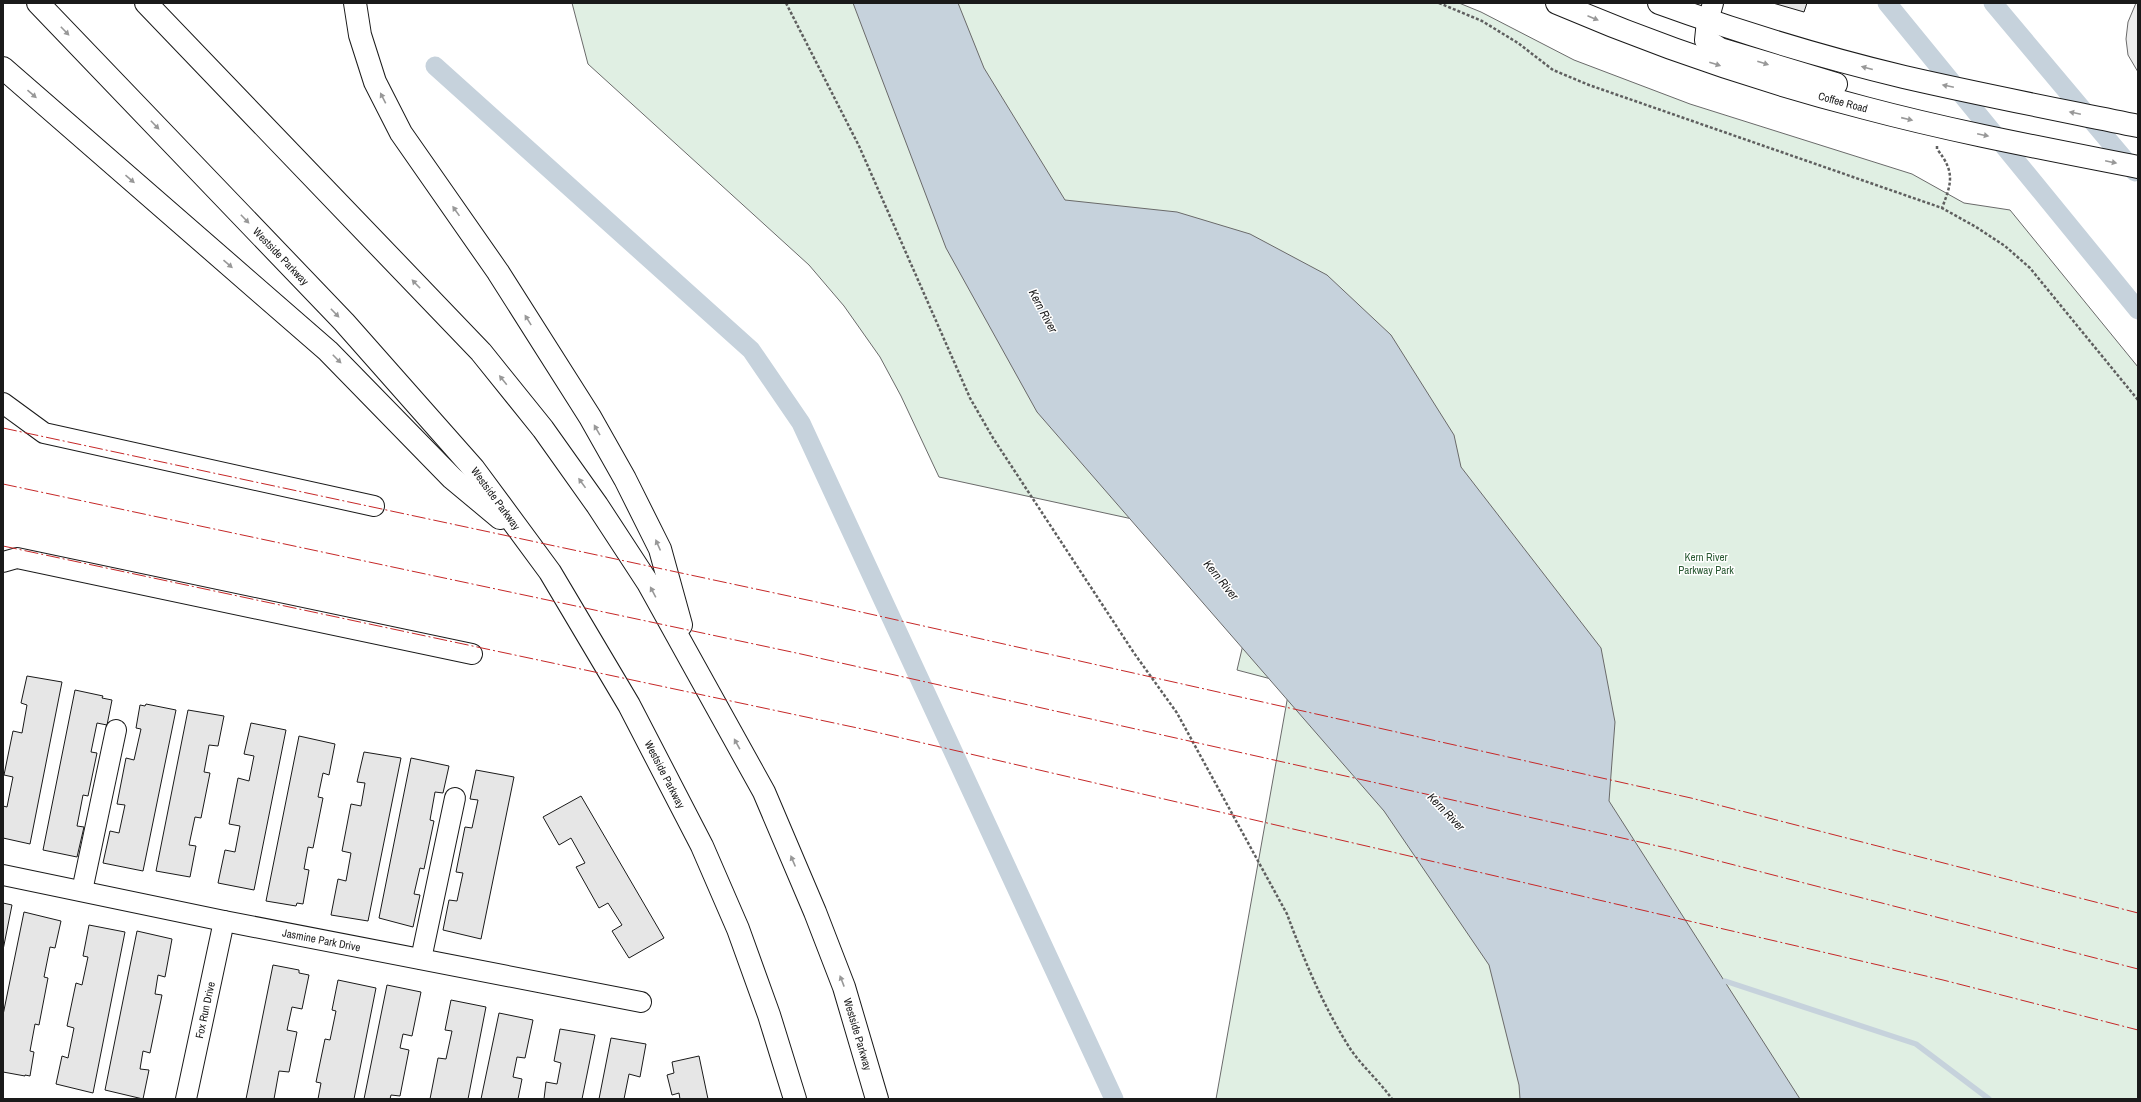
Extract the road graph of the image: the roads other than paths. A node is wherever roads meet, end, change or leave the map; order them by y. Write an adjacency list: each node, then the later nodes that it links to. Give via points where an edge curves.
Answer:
1 (38, 3): 14 (main road, Westside Parkway, one-way to 14, via 344,322 474,469)
2 (146, 3): 16 (main road, Westside Parkway, one-way to 2, via 648,583 597,505 543,429 481,352)
3 (355, 3): 16 (main road, one-way to 3, via 660,549 625,479 590,417 498,272 401,133 375,82 360,35)
4 (1557, 3): 8 (main road, Coffee Road, one-way to 8, via 1696,58)
5 (1659, 3): 6 (main road)
6 (1711, 12): 8 (main road, one-way to 8, via 1706,40 1720,49 1858,91); 9 (main road, one-way to 6, via 1905,77 1799,49)
7 (3, 68): 14 (main road, one-way to 14, via 328,351 452,478 522,536)
8 (1881, 112): 10 (main road, Coffee Road, one-way to 10)
9 (2138, 126)
10 (2138, 167)
11 (3, 403): 12 (street, via 44,433)
12 (374, 506)
13 (3, 562): 15 (street, via 17,558)
14 (550, 572): 25 (main road, Westside Parkway, via 629,705 702,846 738,929)
15 (472, 654)
16 (691, 663): 26 (main road, Westside Parkway, one-way to 16, via 844,987 764,792)
17 (116, 730): 20 (street)
18 (455, 798): 22 (street)
19 (3, 875): 20 (street, Jasmine Park Drive)
20 (82, 891): 21 (street, Jasmine Park Drive)
21 (224, 921): 22 (street, Jasmine Park Drive); 24 (street, Fox Run Drive)
22 (422, 959): 23 (street, Jasmine Park Drive)
23 (641, 1002)
24 (186, 1099)
25 (795, 1099)
26 (877, 1099)

